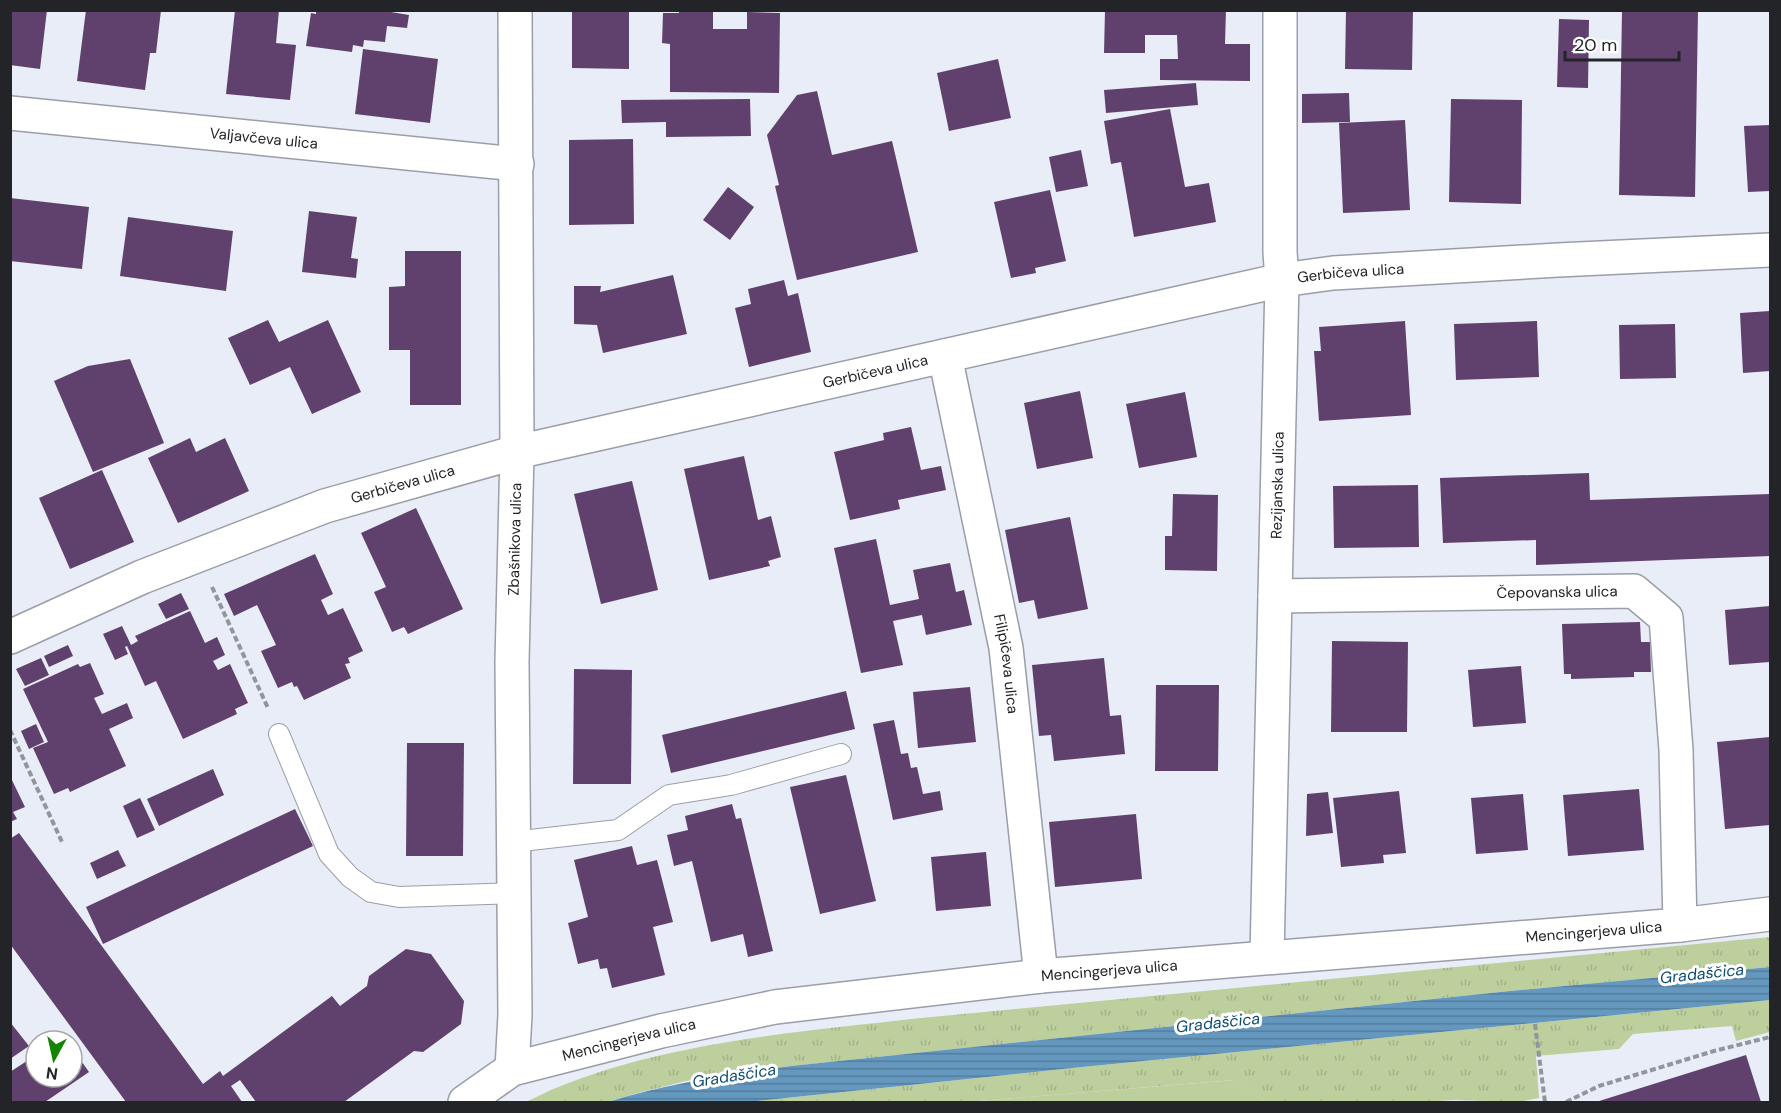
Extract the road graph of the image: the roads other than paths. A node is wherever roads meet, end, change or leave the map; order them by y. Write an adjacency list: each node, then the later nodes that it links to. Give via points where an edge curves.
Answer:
1 (515, 10): 4 (street, Zbašnikova ulica)
2 (1280, 10): 6 (street, Rezijanska ulica)
3 (10, 113): 4 (street, Valjavčeva ulica)
4 (517, 164): 8 (street, Zbašnikova ulica)
5 (1770, 250): 6 (street, Gerbičeva ulica, via 1368,271)
6 (1282, 280): 7 (street, Gerbičeva ulica); 9 (street, Rezijanska ulica)
7 (945, 356): 8 (street, Gerbičeva ulica); 18 (street, Filipičeva ulica, via 1006,648)
8 (516, 452): 10 (street, Gerbičeva ulica, via 325,506 142,577); 13 (street, Zbašnikova ulica)
9 (1275, 596): 16 (street, Čepovanska ulica, via 1634,591 1666,618 1676,750); 17 (street, Rezijanska ulica)
10 (10, 637)
11 (279, 734): 14 (lane, via 329,854 371,892 399,897)
12 (841, 754): 13 (lane, via 731,785 669,795 618,830)
13 (513, 842): 14 (street, Zbašnikova ulica)
14 (514, 892): 19 (street, Zbašnikova ulica)
15 (1770, 914): 16 (street, Mencingerjeva ulica)
16 (1680, 925): 17 (street, Mencingerjeva ulica)
17 (1268, 957): 18 (street, Mencingerjeva ulica)
18 (1041, 976): 19 (street, Mencingerjeva ulica, via 775,1007)
19 (512, 1069): 20 (street, Mencingerjeva ulica)
20 (465, 1102)

